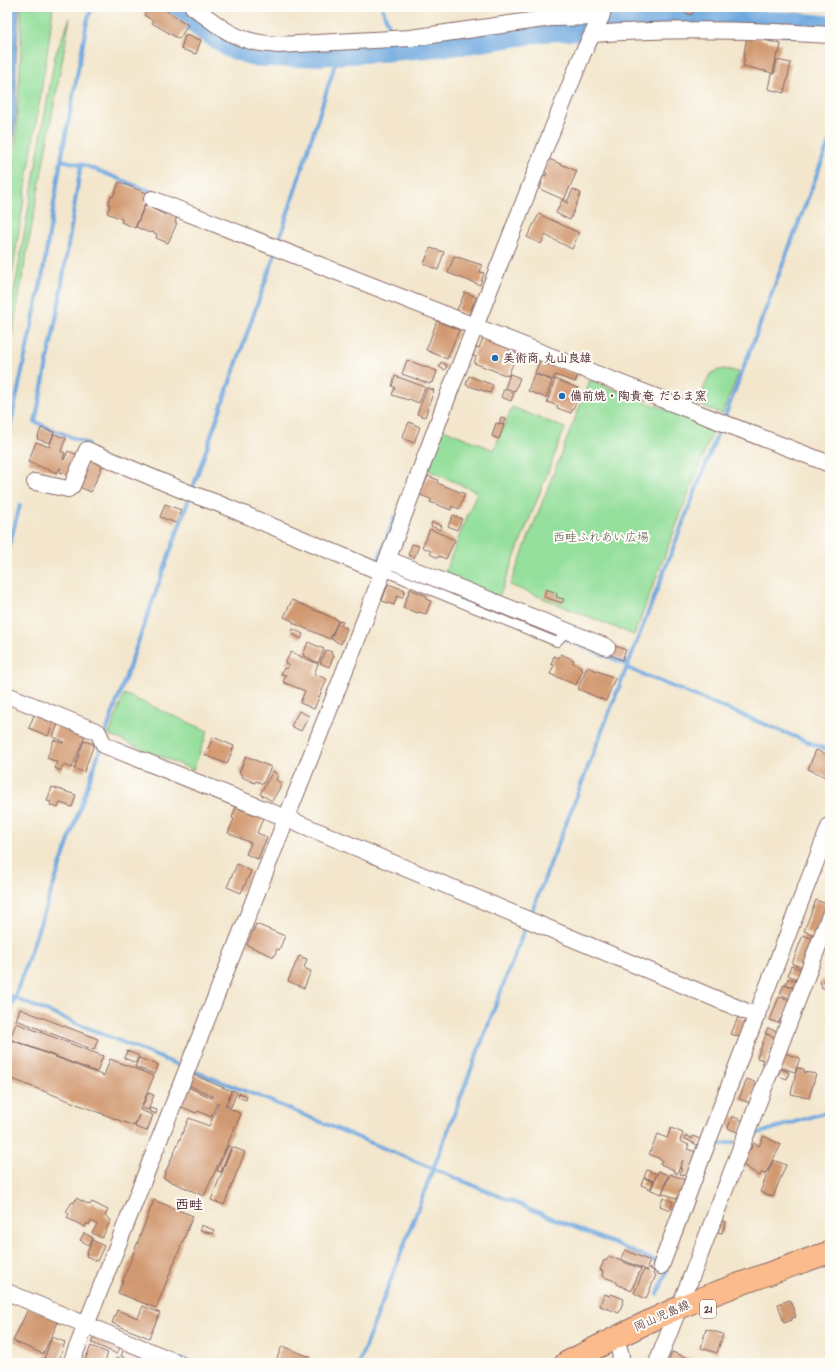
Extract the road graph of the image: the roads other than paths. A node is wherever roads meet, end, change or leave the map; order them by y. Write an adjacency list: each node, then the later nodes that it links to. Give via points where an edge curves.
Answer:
1 (193, 7): 2 (street, via 243,39 278,45 438,35 551,18)
2 (598, 22): 3 (street, via 636,31); 5 (street)
3 (830, 35)
4 (152, 199): 5 (street)
5 (475, 327): 6 (street); 8 (street)
6 (830, 464)
7 (35, 482): 8 (street, via 68,489 72,486 87,450 191,494)
8 (381, 568): 9 (street, via 563,636); 11 (street)
9 (607, 647)
10 (7, 695): 11 (street)
11 (282, 817): 14 (street); 20 (street, via 114,1256)
12 (830, 825): 14 (street)
13 (830, 915): 19 (street)
14 (758, 1014): 16 (street)
15 (830, 1252): 19 (main road, 岡山児島線 / 21, via 756,1278)
16 (662, 1263)
17 (830, 1264): 19 (main road, 岡山児島線 / 21, via 719,1304)
18 (7, 1292): 20 (street)
19 (676, 1316): 21 (main road, 岡山児島線 / 21); 24 (main road, 岡山児島線 / 21, via 631,1330); 26 (street)
20 (82, 1323): 22 (street); 23 (street)
21 (619, 1356): 25 (main road, 岡山児島線 / 21)
22 (71, 1363)
23 (178, 1363)
24 (566, 1363)
25 (591, 1363)
26 (656, 1363)

